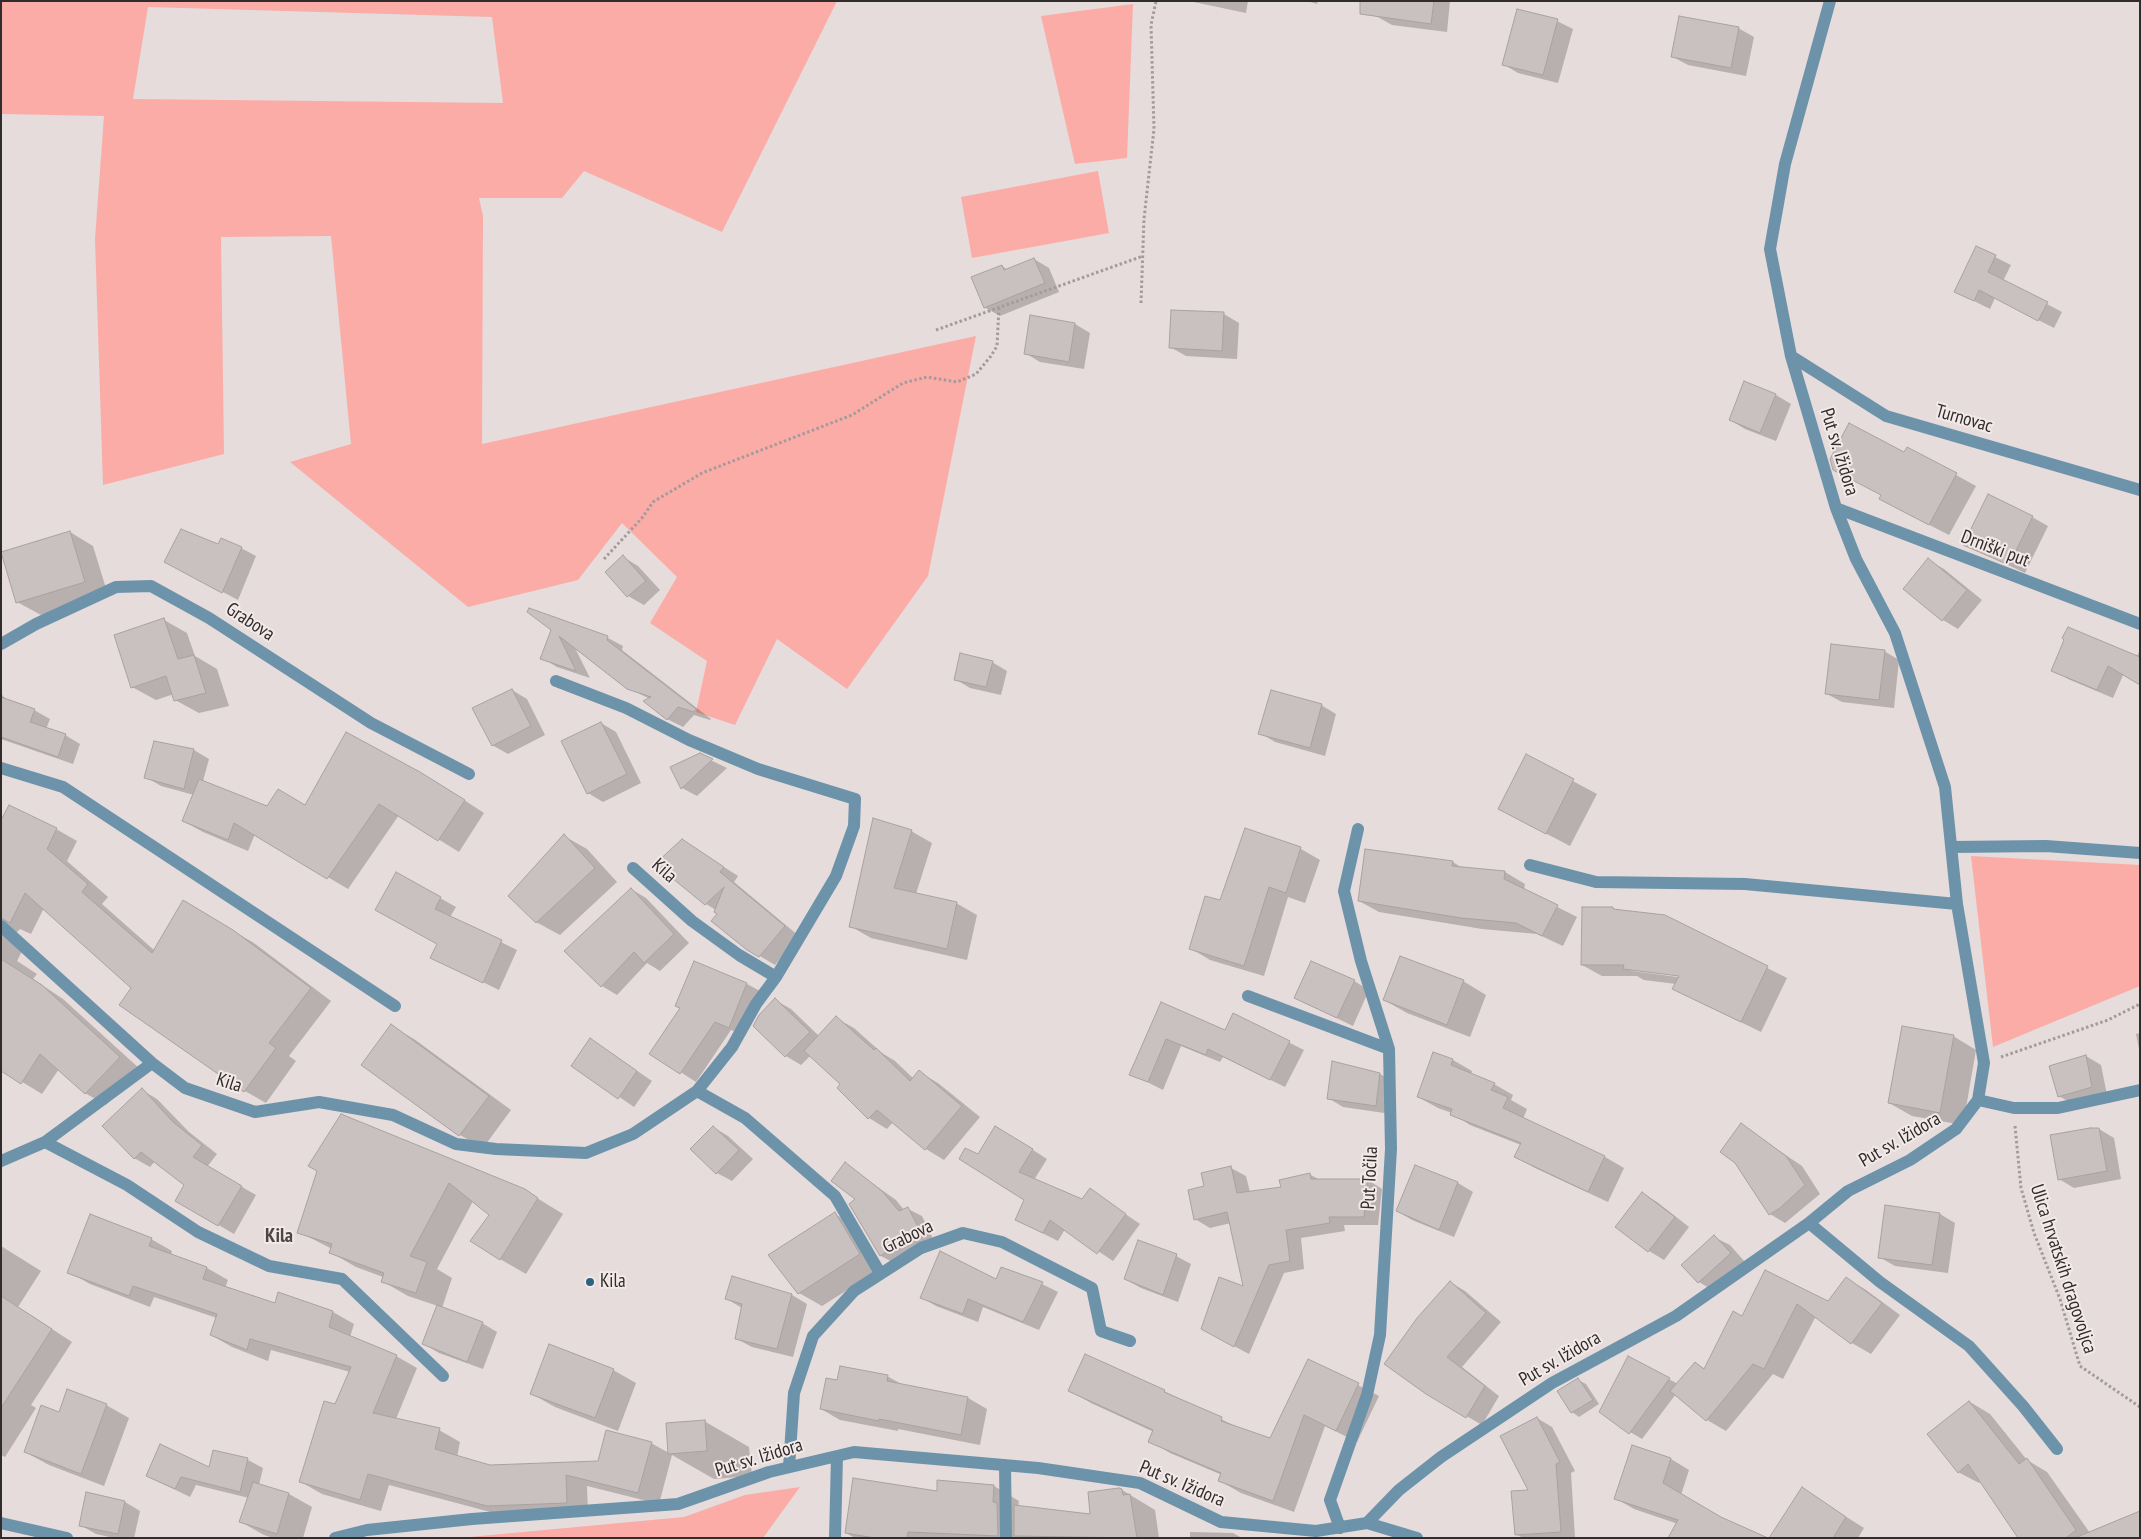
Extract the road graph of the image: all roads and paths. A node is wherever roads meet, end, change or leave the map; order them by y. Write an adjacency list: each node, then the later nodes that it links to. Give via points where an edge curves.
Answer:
1 (1156, 1): 3 (path, via 1151,25 1154,129)
2 (1830, 1): 7 (street, Put sv. Ižidora, via 1785,164 1770,249)
3 (1143, 256): 4 (path); 5 (path)
4 (1141, 303)
5 (1000, 307): 6 (path); 10 (path, via 997,346 976,374 957,382 927,377 903,383 852,415 702,473 653,502)
6 (936, 330)
7 (1791, 356): 8 (street, Turnovac, via 1886,416); 9 (street, Put sv. Ižidora)
8 (2140, 490)
9 (1836, 508): 11 (street, Drniški put); 17 (street, Put sv. Ižidora, via 1856,560 1895,633 1945,787)
10 (604, 560)
11 (2140, 624)
12 (1, 644): 15 (street, Grabova, via 116,587 151,586 209,618 371,723)
13 (556, 681): 23 (street, via 626,708 689,740 758,769 855,799 854,826 836,876)
14 (1, 768): 26 (street, via 63,787)
15 (469, 774)
16 (1358, 829): 27 (street, Put Točila, via 1344,891 1361,961)
17 (1951, 846): 18 (street, via 2046,846); 21 (street, Put sv. Ižidora)
18 (2140, 853)
19 (1530, 866): 21 (street, via 1596,882 1745,884)
20 (633, 868): 23 (street, Kila, via 692,921)
21 (1957, 904): 28 (street, Put sv. Ižidora)
22 (1, 926): 29 (street, Kila)
23 (776, 977): 31 (street, Kila, via 756,1004 732,1047)
24 (1248, 996): 27 (street)
25 (2140, 1004): 28 (path, via 2108,1020)
26 (395, 1006)
27 (1389, 1049): 47 (street, Put Točila, via 1391,1149 1380,1335 1368,1395 1330,1500)
28 (1984, 1062): 32 (street, Put sv. Ižidora)
29 (152, 1063): 31 (street, Kila, via 185,1088 255,1112 319,1102 393,1115 456,1144 496,1149 586,1153 633,1134); 34 (street)
30 (2140, 1090): 33 (street, via 2058,1108)
31 (697, 1091): 37 (street, via 746,1118 835,1196)
32 (1978, 1100): 33 (street); 36 (street, Put sv. Ižidora, via 1956,1129 1910,1160 1848,1191)
33 (2014, 1108): 40 (path, Ulica hrvatskih dragovoljca, via 2021,1188 2080,1366)
34 (45, 1142): 35 (street); 39 (street, via 127,1185 198,1232 268,1266 342,1279)
35 (1, 1161)
36 (1809, 1223): 41 (street, via 1880,1282 1969,1346); 46 (street, Put sv. Ižidora, via 1676,1316 1552,1383 1441,1457 1399,1490)
37 (880, 1273): 38 (street, Grabova, via 920,1248 962,1233 1002,1242 1092,1288 1101,1331); 44 (street, Grabova, via 854,1291 813,1336 794,1393)
38 (1130, 1341)
39 (443, 1376)
40 (2140, 1407)
41 (2057, 1450)
42 (837, 1456): 43 (street, Put sv. Ižidora, via 854,1452); 44 (street, Put sv. Ižidora); 51 (street)
43 (1005, 1465): 48 (street, Put sv. Ižidora, via 1140,1483 1221,1522); 52 (street)
44 (789, 1467): 50 (street, Put sv. Ižidora, via 678,1504 472,1519 367,1530)
45 (1, 1523): 49 (street)
46 (1367, 1524): 47 (street, Put sv. Ižidora); 53 (street)
47 (1340, 1528): 48 (street, Put sv. Ižidora)
48 (1289, 1533)
49 (67, 1538)
50 (335, 1538)
51 (835, 1538)
52 (1006, 1538)
53 (1417, 1538)

